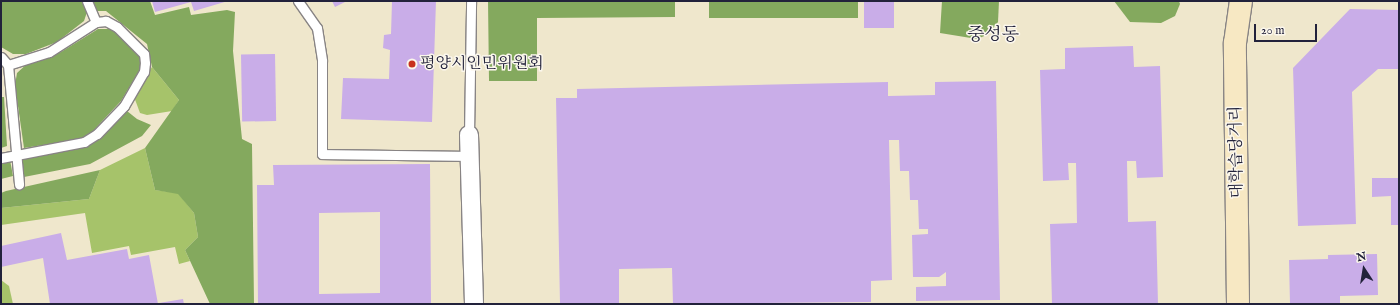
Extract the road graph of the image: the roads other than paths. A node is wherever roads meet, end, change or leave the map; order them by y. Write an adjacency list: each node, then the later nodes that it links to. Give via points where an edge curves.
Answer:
1 (87, 1): 5 (lane)
2 (298, 1): 11 (lane, via 317,28 322,61 322,154)
3 (471, 1): 9 (lane)
4 (1240, 1): 15 (main road, 대학습당거리, via 1235,43)
5 (96, 22): 7 (lane, via 49,52); 10 (lane, via 106,21 117,27 144,54 144,72 124,106 98,134 84,142)
6 (1, 57): 7 (lane)
7 (8, 65): 8 (lane)
8 (5, 93): 10 (lane)
9 (469, 136): 11 (street)
10 (16, 156): 12 (lane); 13 (lane)
11 (469, 156): 14 (street)
12 (1, 158)
13 (19, 184)
14 (474, 304)
15 (1238, 304)

